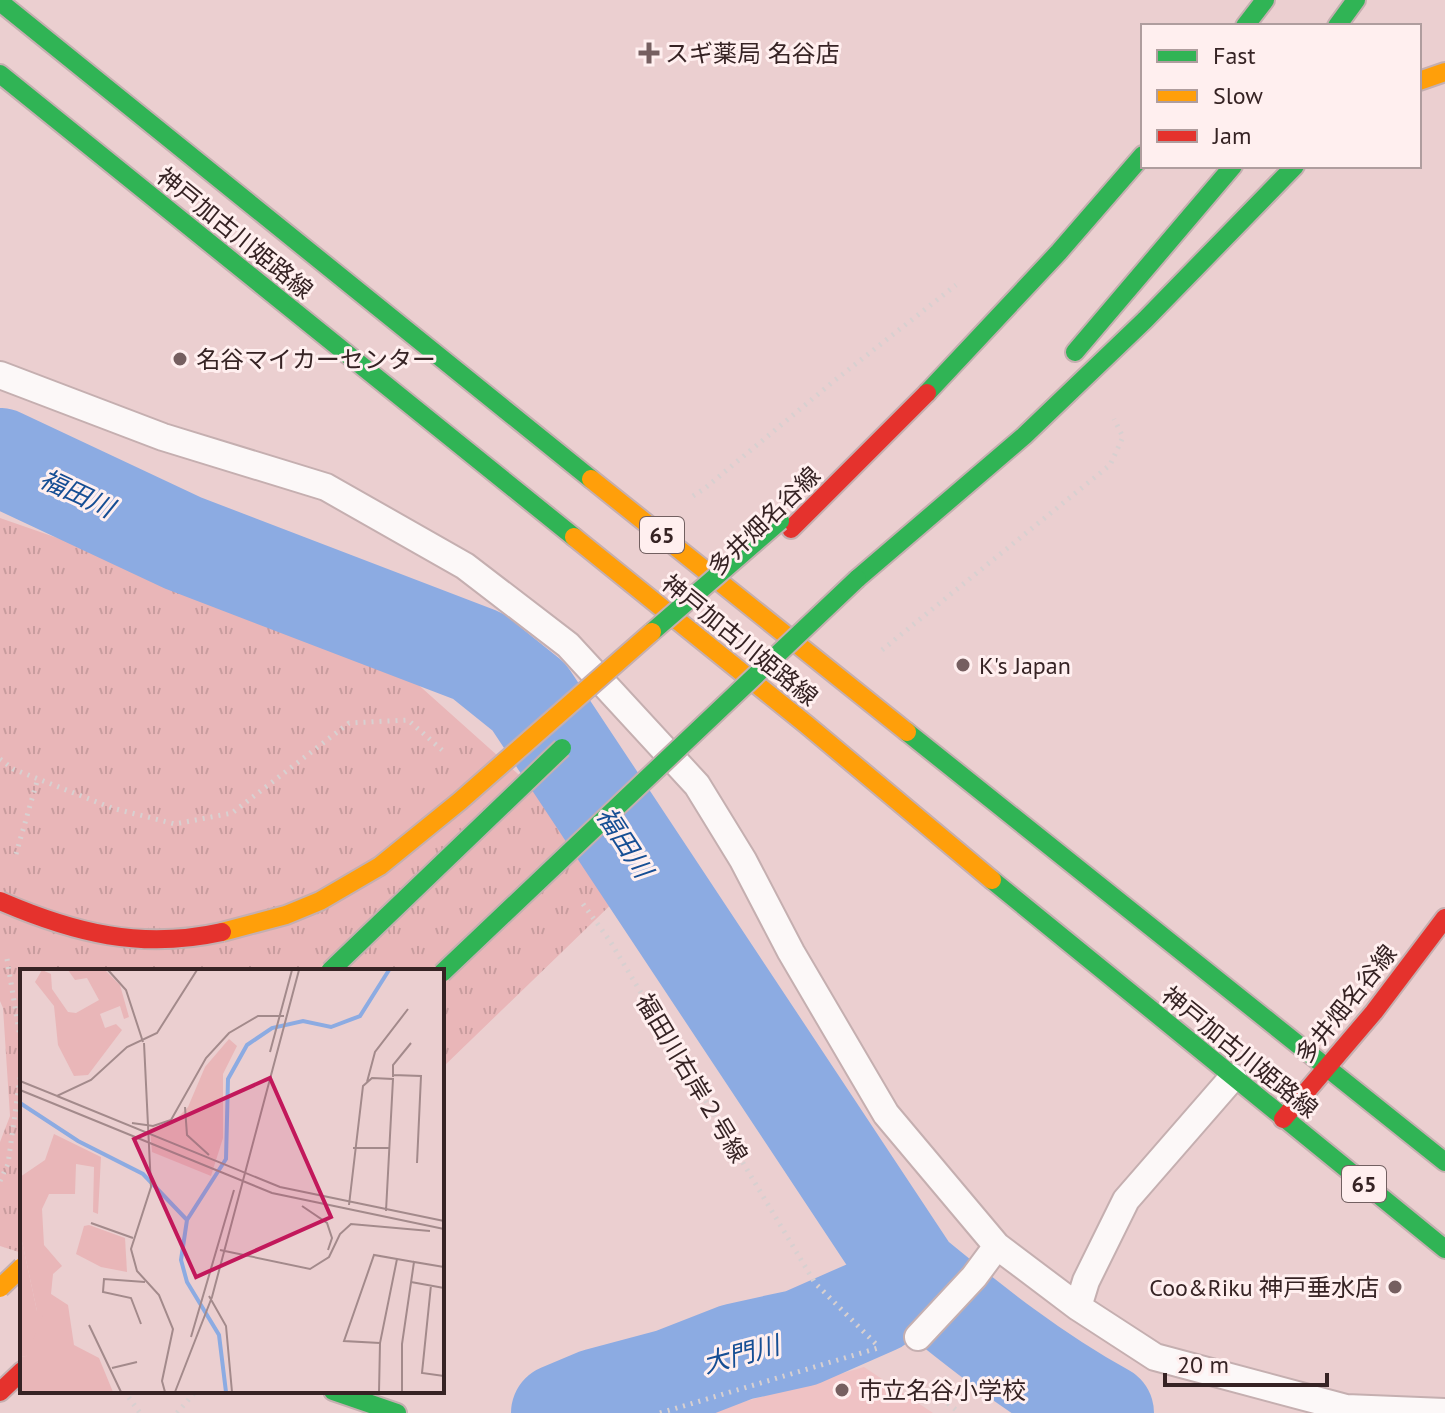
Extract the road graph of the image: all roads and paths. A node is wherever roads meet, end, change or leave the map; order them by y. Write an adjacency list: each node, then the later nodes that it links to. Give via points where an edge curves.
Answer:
1 (1265, 0): 4 (street)
2 (1356, 0): 5 (street)
3 (0, 2): 32 (street, 神戸加古川姫路線 / 65)
4 (1247, 24)
5 (1338, 24)
6 (1445, 72): 8 (street)
7 (0, 74): 34 (street, 神戸加古川姫路線 / 65, via 795,715)
8 (1421, 80)
9 (1141, 157): 18 (street, via 997,323 889,434)
10 (1231, 168): 13 (street)
11 (1293, 168): 19 (street, via 1035,426)
12 (962, 281): 17 (path)
13 (1058, 371)
14 (0, 375): 38 (lane, via 163,437 326,487 465,566 568,645 697,785 886,1114)
15 (1114, 419): 21 (path, via 1123,437 1110,465)
16 (1009, 426): 19 (street)
17 (704, 489)
18 (785, 525): 20 (street, 多井畑名谷線); 28 (street, bridge, via 378,868 309,906 231,931 172,939 110,937 49,922)
19 (857, 579): 31 (street, bridge)
20 (676, 639)
21 (880, 651)
22 (630, 684): 23 (street)
23 (607, 706)
24 (572, 739): 30 (street, bridge)
25 (0, 759): 26 (path, via 112,808 175,824 232,813 349,723 408,720)
26 (453, 760)
27 (574, 893): 45 (path, 福田川右岸２号線, via 610,941 815,1283)
28 (0, 901)
29 (1445, 918): 32 (street, 多井畑名谷線)
30 (332, 969)
31 (444, 971)
32 (1327, 1065): 35 (street, 多井畑名谷線); 36 (street, 神戸加古川姫路線 / 65)
33 (20, 1077): 37 (path, via 8,1164)
34 (1233, 1077): 35 (street, 神戸加古川姫路線 / 65); 44 (lane, via 1126,1200)
35 (1283, 1119): 39 (street, 神戸加古川姫路線 / 65)
36 (1445, 1162)
37 (0, 1181)
38 (997, 1246): 44 (lane); 46 (lane)
39 (1445, 1249)
40 (20, 1269): 43 (street, bridge)
41 (0, 1271): 42 (street)
42 (20, 1278)
43 (0, 1288)
44 (1078, 1307): 54 (lane, via 1155,1357 1346,1408)
45 (864, 1333)
46 (918, 1337)
47 (879, 1347): 58 (path)
48 (905, 1371): 59 (path)
49 (20, 1373): 50 (street)
50 (0, 1392)
51 (125, 1393): 55 (path)
52 (194, 1393): 56 (path)
53 (339, 1393): 57 (street)
54 (1445, 1412)
55 (140, 1413)
56 (177, 1413)
57 (397, 1413)
58 (660, 1413)
59 (960, 1413)

